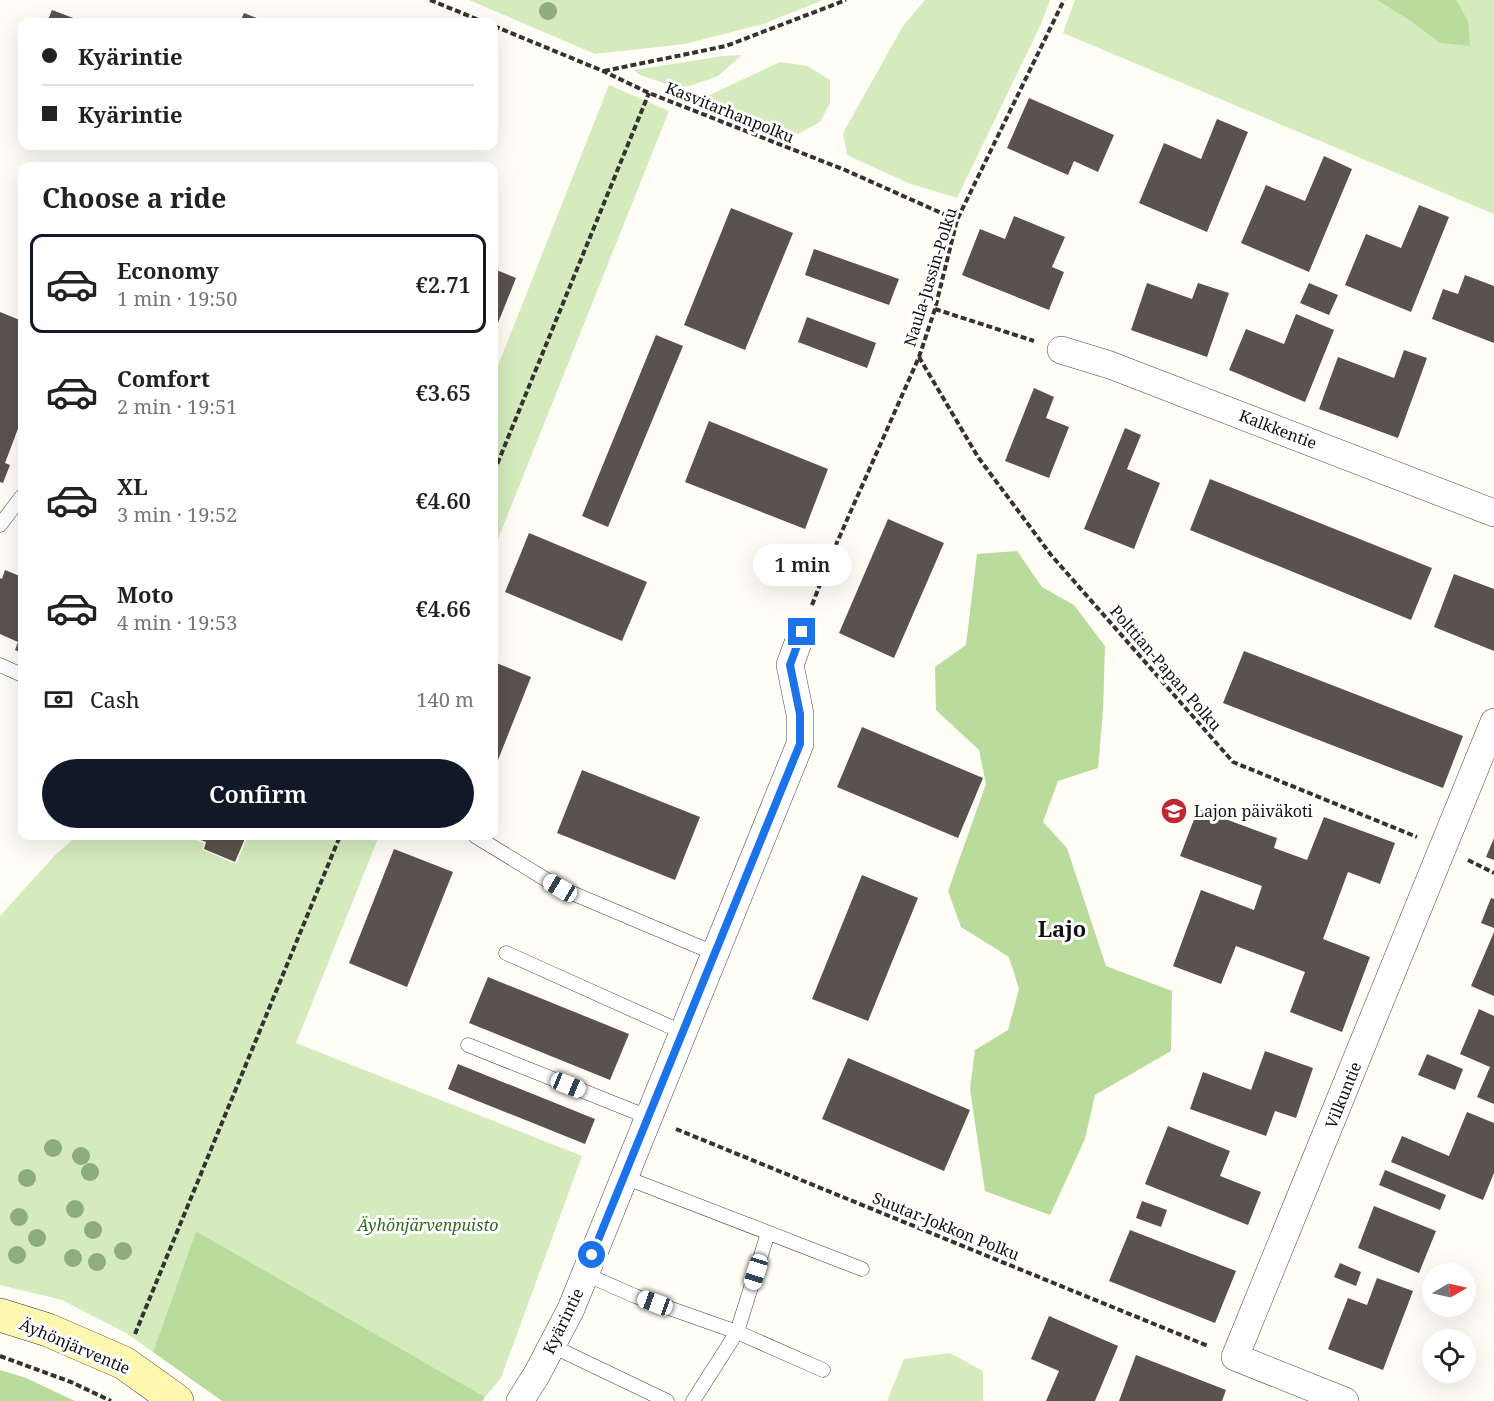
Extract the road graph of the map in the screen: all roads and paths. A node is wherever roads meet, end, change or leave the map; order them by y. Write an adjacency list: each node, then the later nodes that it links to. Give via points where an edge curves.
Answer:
1 (430, 0): 4 (path)
2 (846, 0): 6 (path, via 726,46)
3 (1064, 0): 8 (path, Naula-Jussin-Polku)
4 (474, 18)
5 (498, 29): 6 (path, Kasvitarhanpolku)
6 (603, 71): 7 (path, Kasvitarhanpolku)
7 (649, 93): 8 (path, Kasvitarhanpolku); 12 (path)
8 (957, 220): 9 (path, Naula-Jussin-Polku)
9 (935, 309): 10 (path); 11 (path, Naula-Jussin-Polku)
10 (1061, 350): 14 (street, Kalkkentie, via 1110,365)
11 (919, 357): 16 (path, Naula-Jussin-Polku, via 831,556); 22 (path, Polttian-Papan Polku, via 978,456 1051,555 1233,762)
12 (498, 462)
13 (18, 501): 15 (lane)
14 (1494, 513)
15 (0, 525)
16 (802, 632): 24 (street, Kyärintie, via 790,665 800,714 800,744)
17 (0, 665): 18 (lane)
18 (18, 673)
19 (1494, 722): 22 (street, Vilkuntie)
20 (338, 840): 38 (path)
21 (482, 840): 24 (lane, via 560,888)
22 (1444, 848): 23 (path, Polttian-Papan Polku); 37 (street, Vilkuntie)
23 (1494, 873)
24 (714, 952): 26 (street, Kyärintie)
25 (506, 953): 26 (lane)
26 (682, 1032): 28 (street, Kyärintie)
27 (468, 1046): 28 (lane)
28 (648, 1117): 29 (street, Kyärintie); 37 (path, Suutar-Jokkon Polku)
29 (624, 1176): 30 (lane); 32 (street, Kyärintie)
30 (768, 1233): 31 (lane); 34 (lane)
31 (862, 1269)
32 (585, 1274): 34 (lane); 35 (street, Kyärintie)
33 (0, 1315): 38 (main road, Äyhönjärventie, via 48,1330)
34 (737, 1332): 39 (lane); 44 (lane)
35 (552, 1346): 42 (street, Kyärintie); 43 (lane)
36 (0, 1356): 40 (path)
37 (1235, 1358): 45 (street)
38 (124, 1364): 40 (path); 41 (main road, Äyhönjärventie)
39 (824, 1370)
40 (110, 1400)
41 (177, 1401)
42 (520, 1401)
43 (667, 1401)
44 (693, 1401)
45 (1345, 1401)

